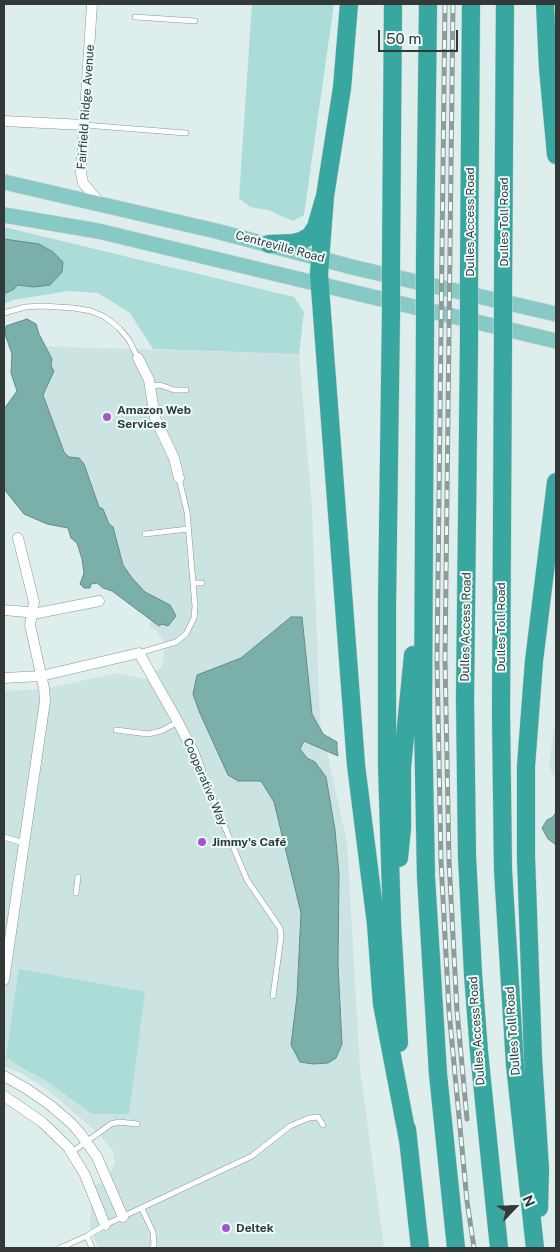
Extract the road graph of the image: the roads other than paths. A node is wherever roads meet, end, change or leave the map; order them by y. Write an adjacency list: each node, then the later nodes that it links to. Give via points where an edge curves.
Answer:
1 (92, 4): 11 (street, Fairfield Ridge Avenue)
2 (350, 4): 15 (highway, via 342,88)
3 (393, 4): 48 (highway, bridge, via 387,726)
4 (428, 4): 29 (highway, bridge)
5 (471, 4): 67 (highway, Dulles Access Road, bridge, via 465,690 468,876 479,1062)
6 (506, 4): 68 (highway, Dulles Toll Road, bridge, via 502,338 503,860 515,1065)
7 (545, 4): 13 (highway)
8 (135, 17): 9 (lane)
9 (194, 21)
10 (4, 121): 11 (street)
11 (84, 125): 12 (lane); 16 (street, Fairfield Ridge Avenue, via 82,179)
12 (186, 133)
13 (556, 155)
14 (4, 182): 16 (main road, Centreville Road)
15 (325, 196): 18 (highway, via 310,236 293,243); 19 (highway)
16 (101, 204): 18 (main road, Centreville Road)
17 (4, 215): 20 (main road, Centreville Road, via 98,231)
18 (269, 244): 19 (main road, Centreville Road)
19 (319, 258): 20 (highway); 22 (main road, Centreville Road)
20 (320, 284): 23 (main road, Centreville Road); 55 (highway, via 356,765 376,924 382,1004)
21 (4, 313): 24 (lane, via 42,306 91,311 119,328)
22 (556, 314)
23 (556, 340)
24 (138, 358): 25 (street)
25 (150, 386): 26 (lane); 27 (street, via 155,418 174,458)
26 (186, 390)
27 (179, 478): 30 (lane)
28 (556, 482): 68 (highway, via 532,684 526,780 532,1049 540,1169)
29 (424, 520): 48 (highway, via 415,594 402,767 402,828); 66 (highway, via 426,886 438,1074)
30 (188, 529): 31 (lane); 33 (lane)
31 (145, 534)
32 (18, 538): 37 (street, via 34,602)
33 (193, 583): 34 (lane); 38 (lane, via 195,612 186,634 172,645)
34 (202, 583)
35 (99, 601): 37 (street)
36 (4, 610): 37 (street)
37 (32, 613): 39 (street, via 30,624)
38 (139, 653): 39 (street); 41 (street, Cooperative Way)
39 (41, 676): 40 (street); 45 (street, via 45,707)
40 (4, 678)
41 (178, 722): 42 (lane, via 148,734); 43 (street, Cooperative Way)
42 (116, 730)
43 (200, 770): 50 (lane, Cooperative Way, via 247,880 280,928)
44 (4, 837): 45 (lane)
45 (24, 843): 49 (street)
46 (78, 878): 47 (lane)
47 (76, 893)
48 (392, 923): 55 (highway)
49 (4, 980)
50 (273, 996)
51 (4, 1076): 56 (street, via 61,1114)
52 (4, 1096): 57 (street, via 42,1122)
53 (136, 1124): 56 (lane, via 112,1124)
54 (323, 1125): 58 (lane, via 318,1117 290,1126 252,1156)
55 (408, 1140): 65 (highway)
56 (86, 1141): 57 (lane); 59 (street, via 101,1166)
57 (72, 1152): 60 (street)
58 (142, 1209): 59 (lane); 64 (lane, via 153,1232)
59 (123, 1217): 60 (lane)
60 (105, 1225): 61 (lane)
61 (87, 1236): 62 (lane); 63 (lane)
62 (60, 1248)
63 (92, 1248)
64 (152, 1248)
65 (420, 1248)
66 (456, 1248)
67 (499, 1248)
68 (536, 1248)

